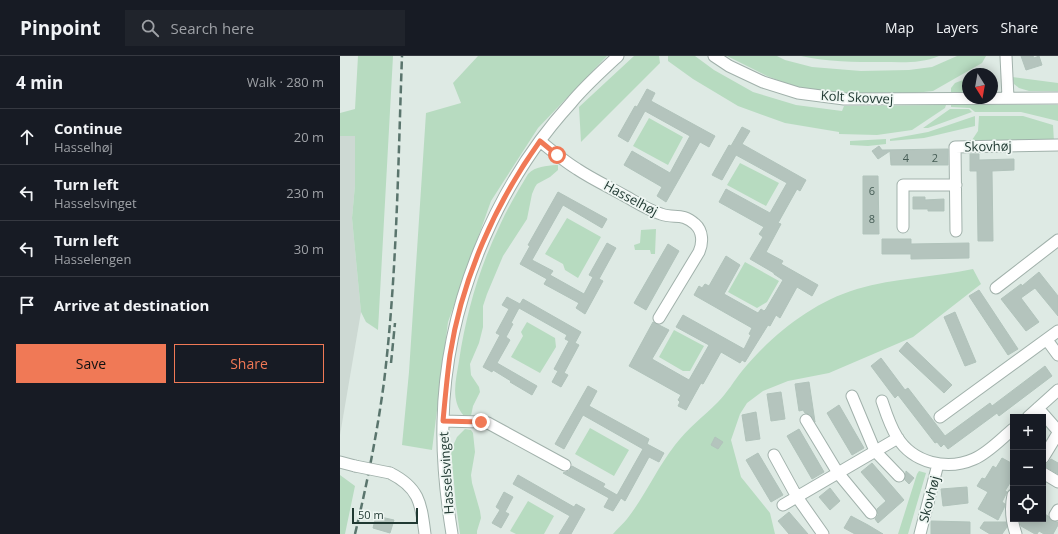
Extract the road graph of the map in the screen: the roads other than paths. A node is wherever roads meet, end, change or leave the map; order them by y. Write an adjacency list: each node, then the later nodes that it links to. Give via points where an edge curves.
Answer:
1 (618, 56): 6 (street, Hasselsvinget, via 571,103)
2 (714, 56): 4 (street, Kolt Skovvej, via 763,82 798,93 844,99)
3 (1006, 56): 4 (street)
4 (1008, 98): 5 (street, Kolt Skovvej)
5 (1058, 98)
6 (540, 141): 13 (street, Hasselhøj, via 578,170 639,203 661,214 682,216 697,225 702,243 699,252); 24 (street, Hasselsvinget, via 501,203 470,274 450,354)
7 (1058, 145): 8 (street, Skovhøj, via 955,147)
8 (956, 184): 9 (street, via 903,185); 10 (street, Skovhøj)
9 (903, 227)
10 (956, 231)
11 (1058, 240): 12 (street)
12 (996, 288)
13 (659, 318)
14 (1058, 331): 15 (street)
15 (1047, 340): 16 (street); 22 (street)
16 (1058, 355)
17 (1058, 390): 20 (street)
18 (852, 396): 28 (street)
19 (882, 401): 27 (street, Skovhøj)
20 (1038, 408): 21 (street); 25 (street)
21 (1031, 414)
22 (940, 417)
23 (806, 420): 34 (street)
24 (443, 421): 33 (street, via 488,424); 43 (street, Hasselsvinget, via 445,485)
25 (1058, 430): 29 (street)
26 (1010, 432): 32 (street, Skovhøj, via 984,454 974,459 952,465)
27 (898, 438): 28 (street); 32 (street, Skovhøj, via 914,454)
28 (875, 451): 34 (street); 36 (street)
29 (1046, 452)
30 (774, 455): 38 (street)
31 (340, 462): 42 (street, bridge, via 390,473 407,483 420,502)
32 (938, 464): 45 (street, Skovhøj)
33 (565, 465)
34 (838, 473): 38 (street); 40 (street)
35 (1046, 475): 37 (street)
36 (900, 476)
37 (1058, 482)
38 (797, 497): 39 (street); 44 (street)
39 (783, 505)
40 (871, 513)
41 (1013, 522): 46 (street)
42 (425, 534)
43 (452, 534)
44 (823, 534)
45 (920, 534)
46 (1016, 534)

